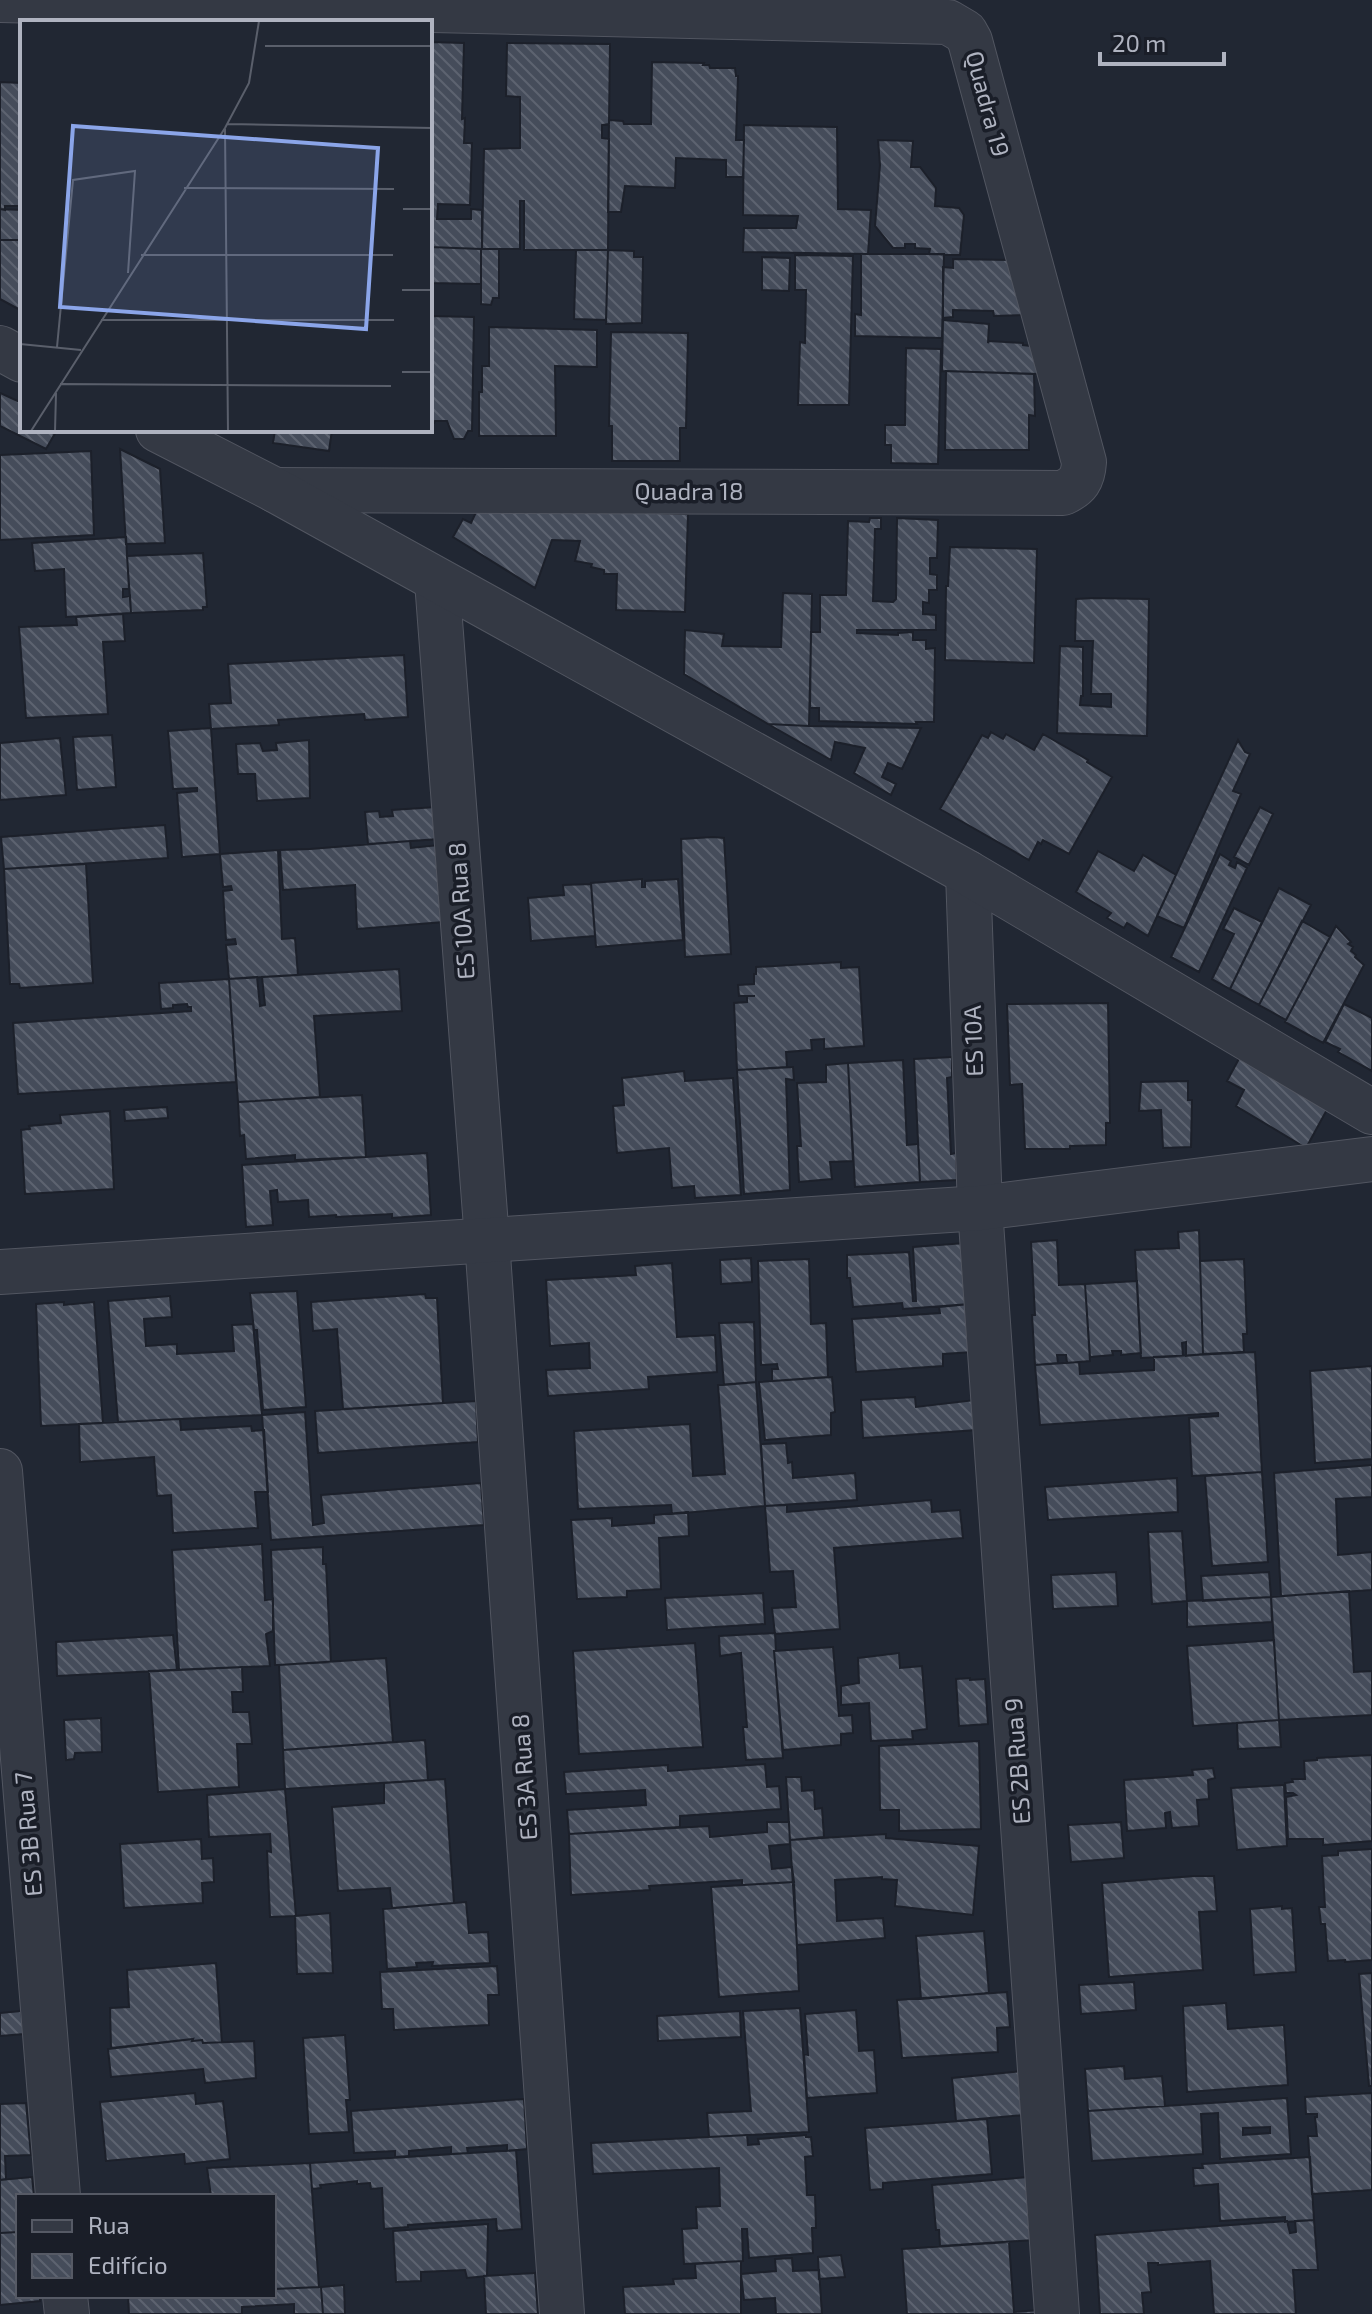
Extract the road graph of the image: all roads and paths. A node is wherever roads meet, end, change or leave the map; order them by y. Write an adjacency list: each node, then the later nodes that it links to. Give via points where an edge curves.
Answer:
1 (0, 0): 5 (street, Quadra 19, via 948,22 970,41)
2 (0, 348): 3 (street)
3 (20, 359)
4 (162, 432): 6 (street)
5 (1084, 462): 6 (street, Quadra 18, via 1079,483 1063,493)
6 (275, 490): 7 (street)
7 (437, 581): 8 (street); 12 (street, ES 10A Rua 8)
8 (968, 873): 9 (street); 11 (street, ES 10A)
9 (1372, 1112)
10 (1372, 1159): 11 (street)
11 (980, 1208): 12 (street); 17 (street, ES 2B Rua 9)
12 (487, 1240): 13 (street); 16 (street, ES 3A Rua 8)
13 (0, 1272)
14 (0, 1471): 15 (street, ES 3B Rua 7)
15 (58, 2194)
16 (562, 2314)
17 (1057, 2314)

